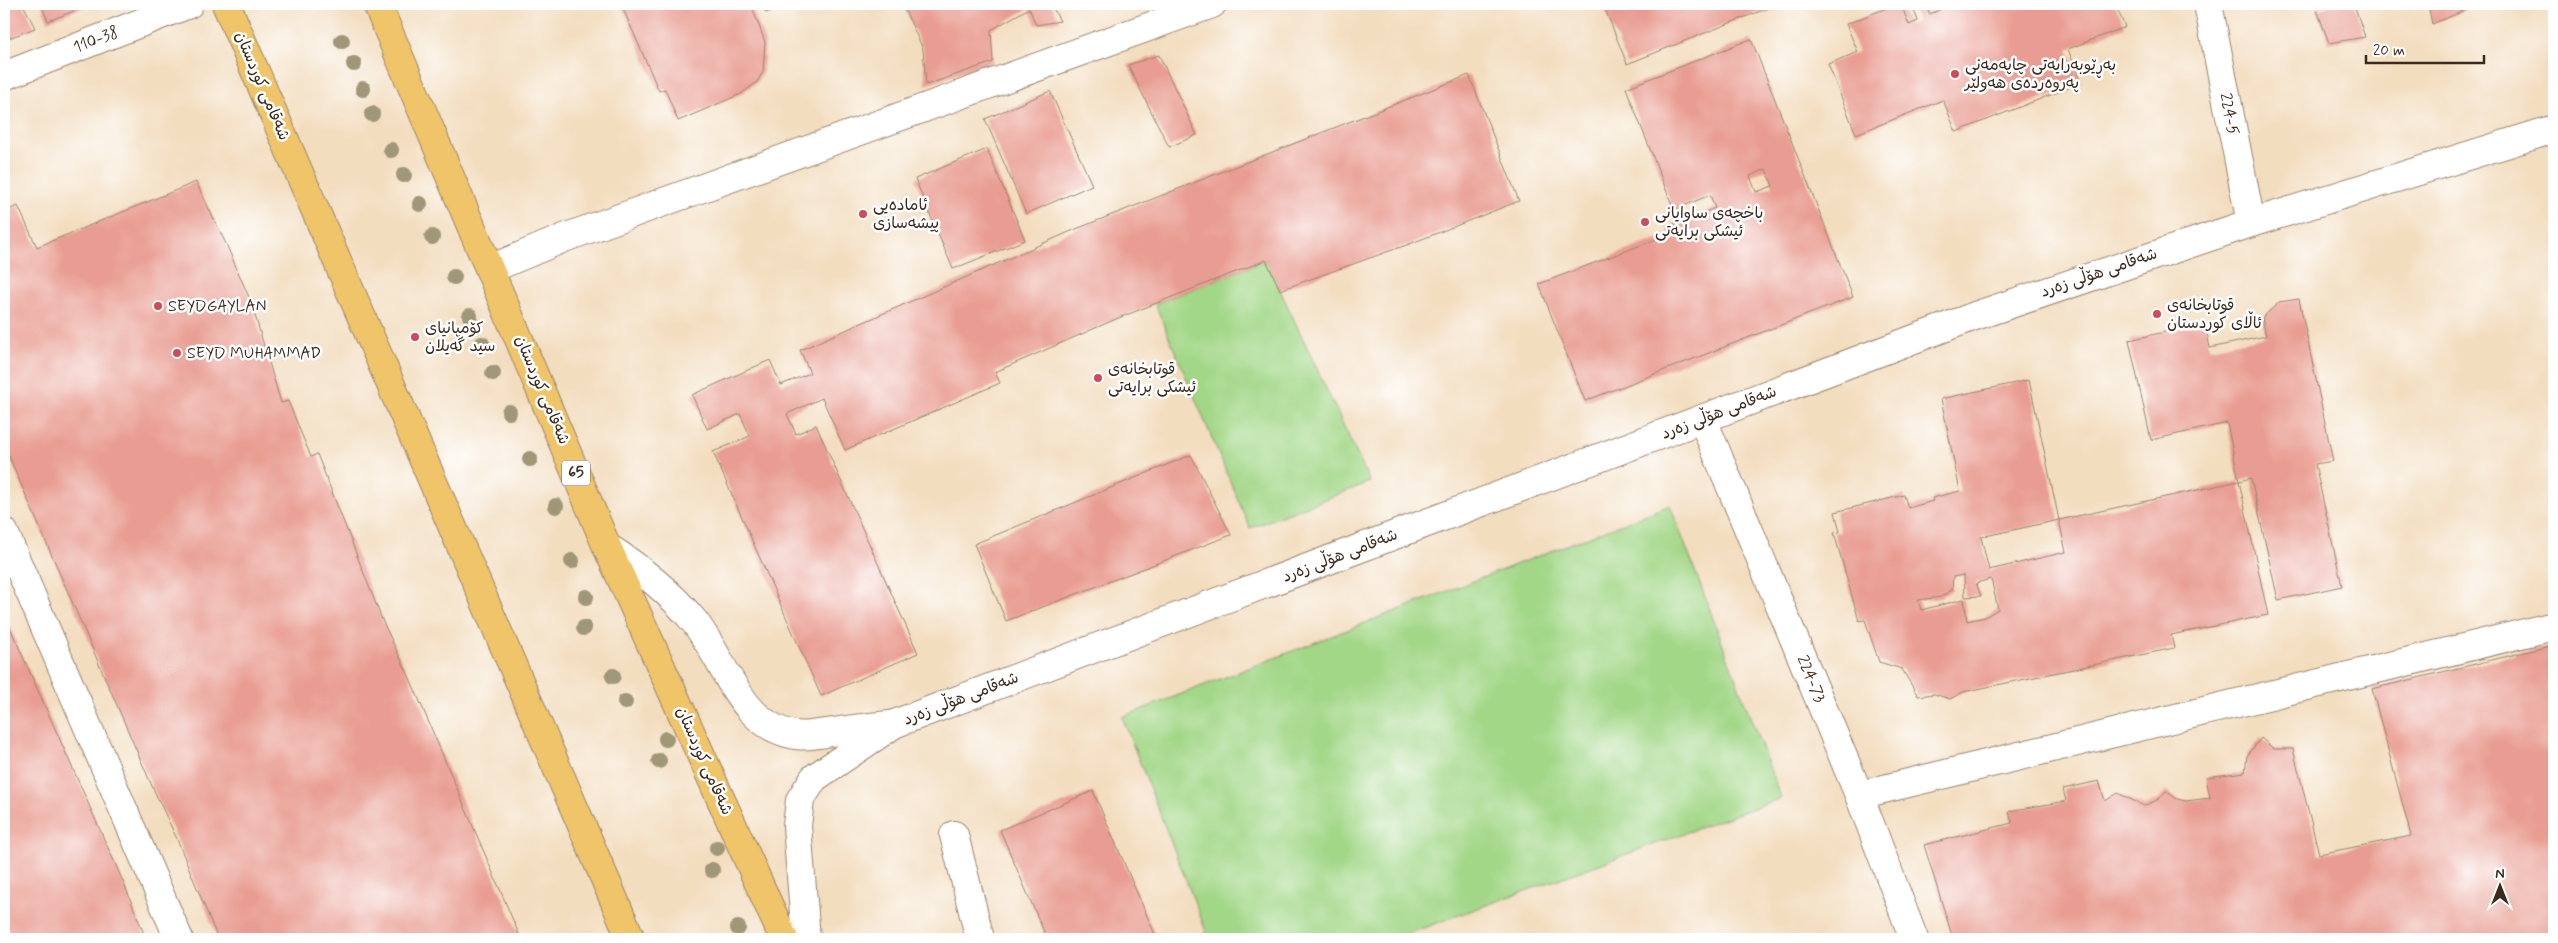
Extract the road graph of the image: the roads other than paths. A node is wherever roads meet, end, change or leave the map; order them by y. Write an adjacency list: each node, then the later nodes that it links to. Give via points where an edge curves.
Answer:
1 (189, 4): 6 (street, 110-38)
2 (226, 4): 18 (highway, شەقامی کوردستان)
3 (377, 4): 9 (highway, شەقامی کوردستان / 65)
4 (1212, 4): 9 (street, via 564,238)
5 (2208, 4): 8 (street, 224-5)
6 (4, 76)
7 (2554, 129): 8 (street, شەقامی هۆڵی زەرد)
8 (2251, 223): 10 (street, شەقامی هۆڵی زەرد, via 1975,316)
9 (490, 269): 12 (highway, شەقامی کوردستان / 65)
10 (1703, 420): 14 (street, شەقامی هۆڵی زەرد); 15 (street, 224-73)
11 (4, 532): 17 (street)
12 (607, 547): 14 (street, شەقامی هۆڵی زەرد, via 669,593 695,622 742,702 767,724 798,736); 19 (highway, شەقامی کوردستان / 65)
13 (2554, 626): 15 (street)
14 (894, 724): 20 (street, شەقامی هۆڵی زەرد, via 814,778 800,800 797,826)
15 (1859, 795): 22 (street, 224-73)
16 (954, 835): 21 (street)
17 (178, 939)
18 (631, 939)
19 (784, 939)
20 (806, 939)
21 (980, 939)
22 (1914, 939)

